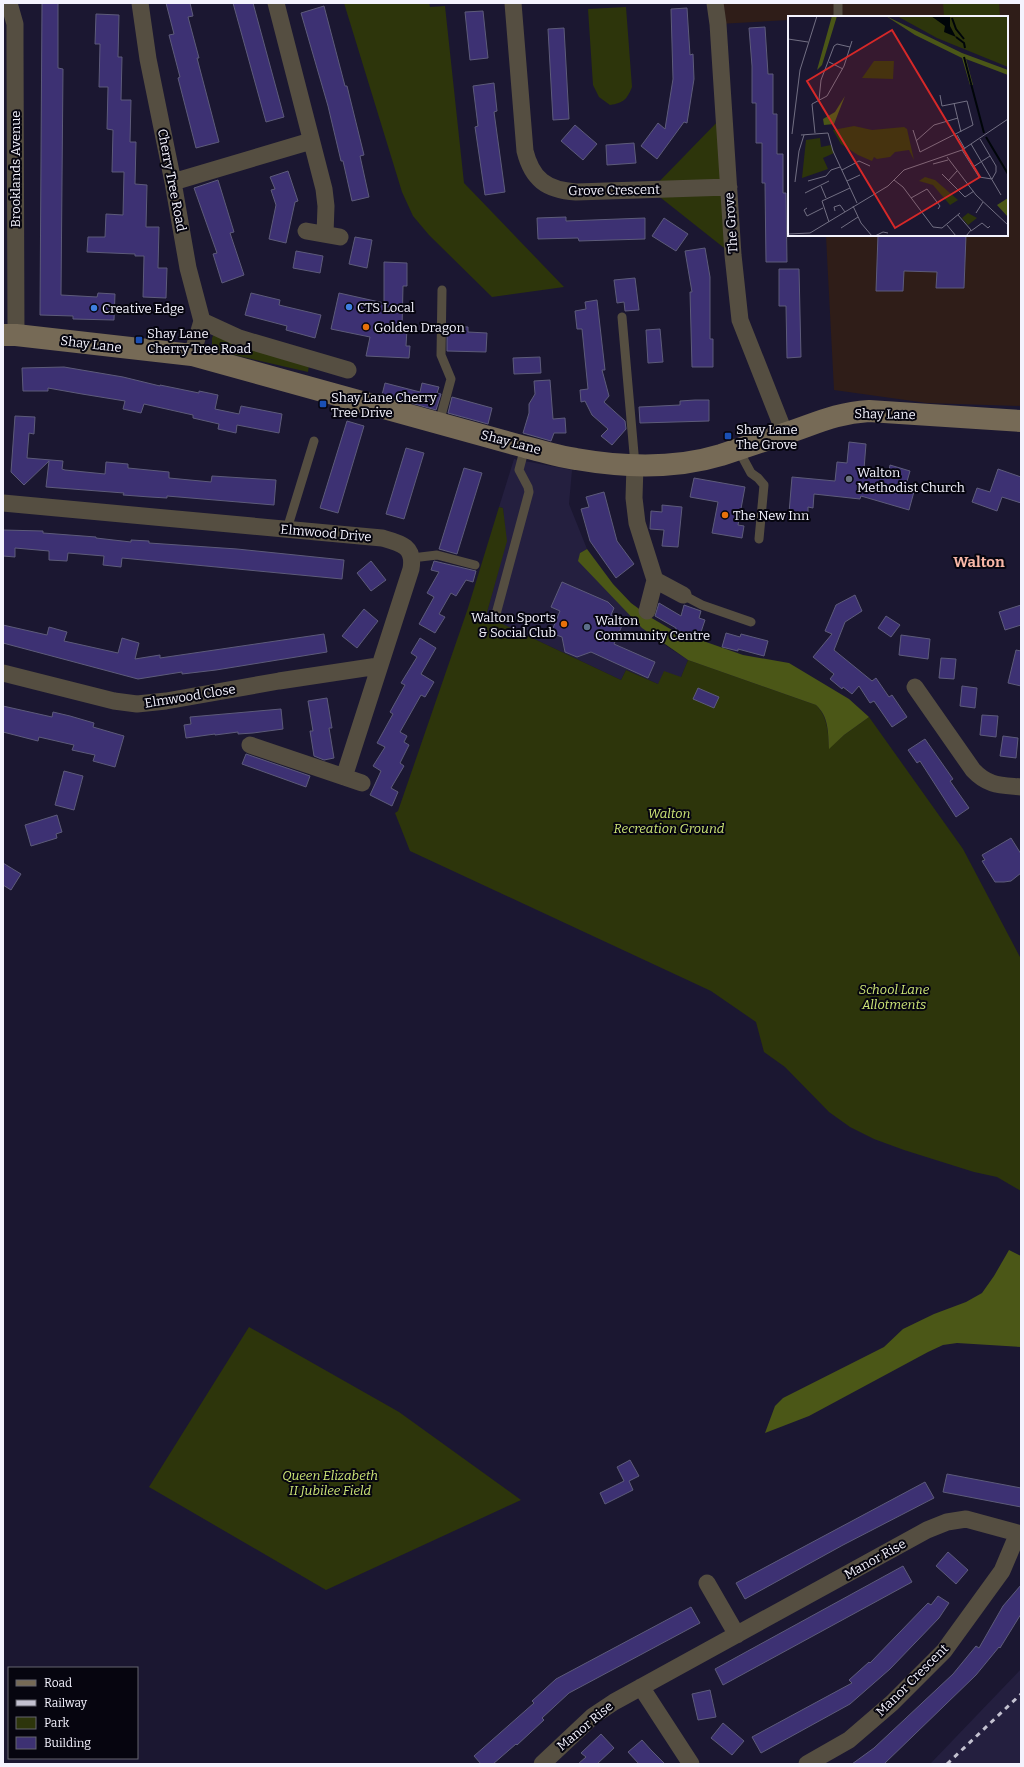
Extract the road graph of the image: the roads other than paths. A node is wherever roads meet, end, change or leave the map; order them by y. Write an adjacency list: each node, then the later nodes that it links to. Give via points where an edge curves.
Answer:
1 (9, 3): 8 (street, Brooklands Avenue, via 15,24)
2 (140, 3): 10 (street, Cherry Tree Road, via 148,59)
3 (276, 3): 9 (street)
4 (513, 3): 11 (street, Grove Crescent, via 525,151 534,174 542,182 563,192)
5 (715, 3): 11 (street, The Grove)
6 (838, 3): 7 (lane)
7 (838, 16)
8 (9, 133): 16 (street, Brooklands Avenue)
9 (311, 140): 10 (street); 12 (street, via 324,189 332,236)
10 (174, 182): 15 (street, Cherry Tree Road, via 188,268)
11 (729, 188): 21 (street, The Grove, via 740,320)
12 (306, 230)
13 (442, 290): 20 (lane, via 441,355 451,379)
14 (622, 317): 25 (lane)
15 (202, 321): 17 (street); 18 (street, via 239,338)
16 (9, 335): 17 (main road, Shay Lane)
17 (192, 355): 20 (main road, Shay Lane)
18 (348, 370)
19 (1021, 421): 21 (main road, Shay Lane, via 869,410 834,416)
20 (439, 423): 23 (main road, Shay Lane)
21 (785, 434): 24 (main road, Shay Lane)
22 (314, 441): 27 (lane)
23 (525, 447): 25 (main road, Shay Lane, via 574,459); 34 (lane, via 519,470 528,486 528,492)
24 (738, 449): 25 (main road, Shay Lane, via 687,462); 28 (lane, via 751,473 764,485)
25 (635, 465): 31 (street, via 634,498 637,523)
26 (3, 503): 27 (street, Elmwood Drive)
27 (287, 529): 29 (street, Elmwood Drive, via 382,538 403,545 411,553)
28 (759, 539)
29 (412, 558): 30 (lane, via 437,555); 36 (street, via 411,569)
30 (475, 565)
31 (656, 580): 32 (street); 33 (street)
32 (683, 595): 35 (lane, via 702,605)
33 (647, 611)
34 (496, 614)
35 (751, 622)
36 (378, 666): 37 (street, Elmwood Close, via 137,704 114,701); 40 (street)
37 (3, 673)
38 (915, 687): 42 (street, via 935,706 981,779 991,784)
39 (250, 746): 40 (street)
40 (344, 777): 41 (street)
41 (362, 783)
42 (1021, 787)
43 (1020, 1534): 45 (street, Manor Rise, via 966,1519 947,1522 927,1530); 49 (street, Manor Crescent, via 1002,1571 944,1651 892,1703 849,1740)
44 (708, 1583): 45 (street)
45 (737, 1635): 46 (street, Manor Rise)
46 (641, 1687): 47 (street, Manor Rise, via 594,1716); 48 (street)
47 (542, 1764)
48 (691, 1764)
49 (807, 1764)

